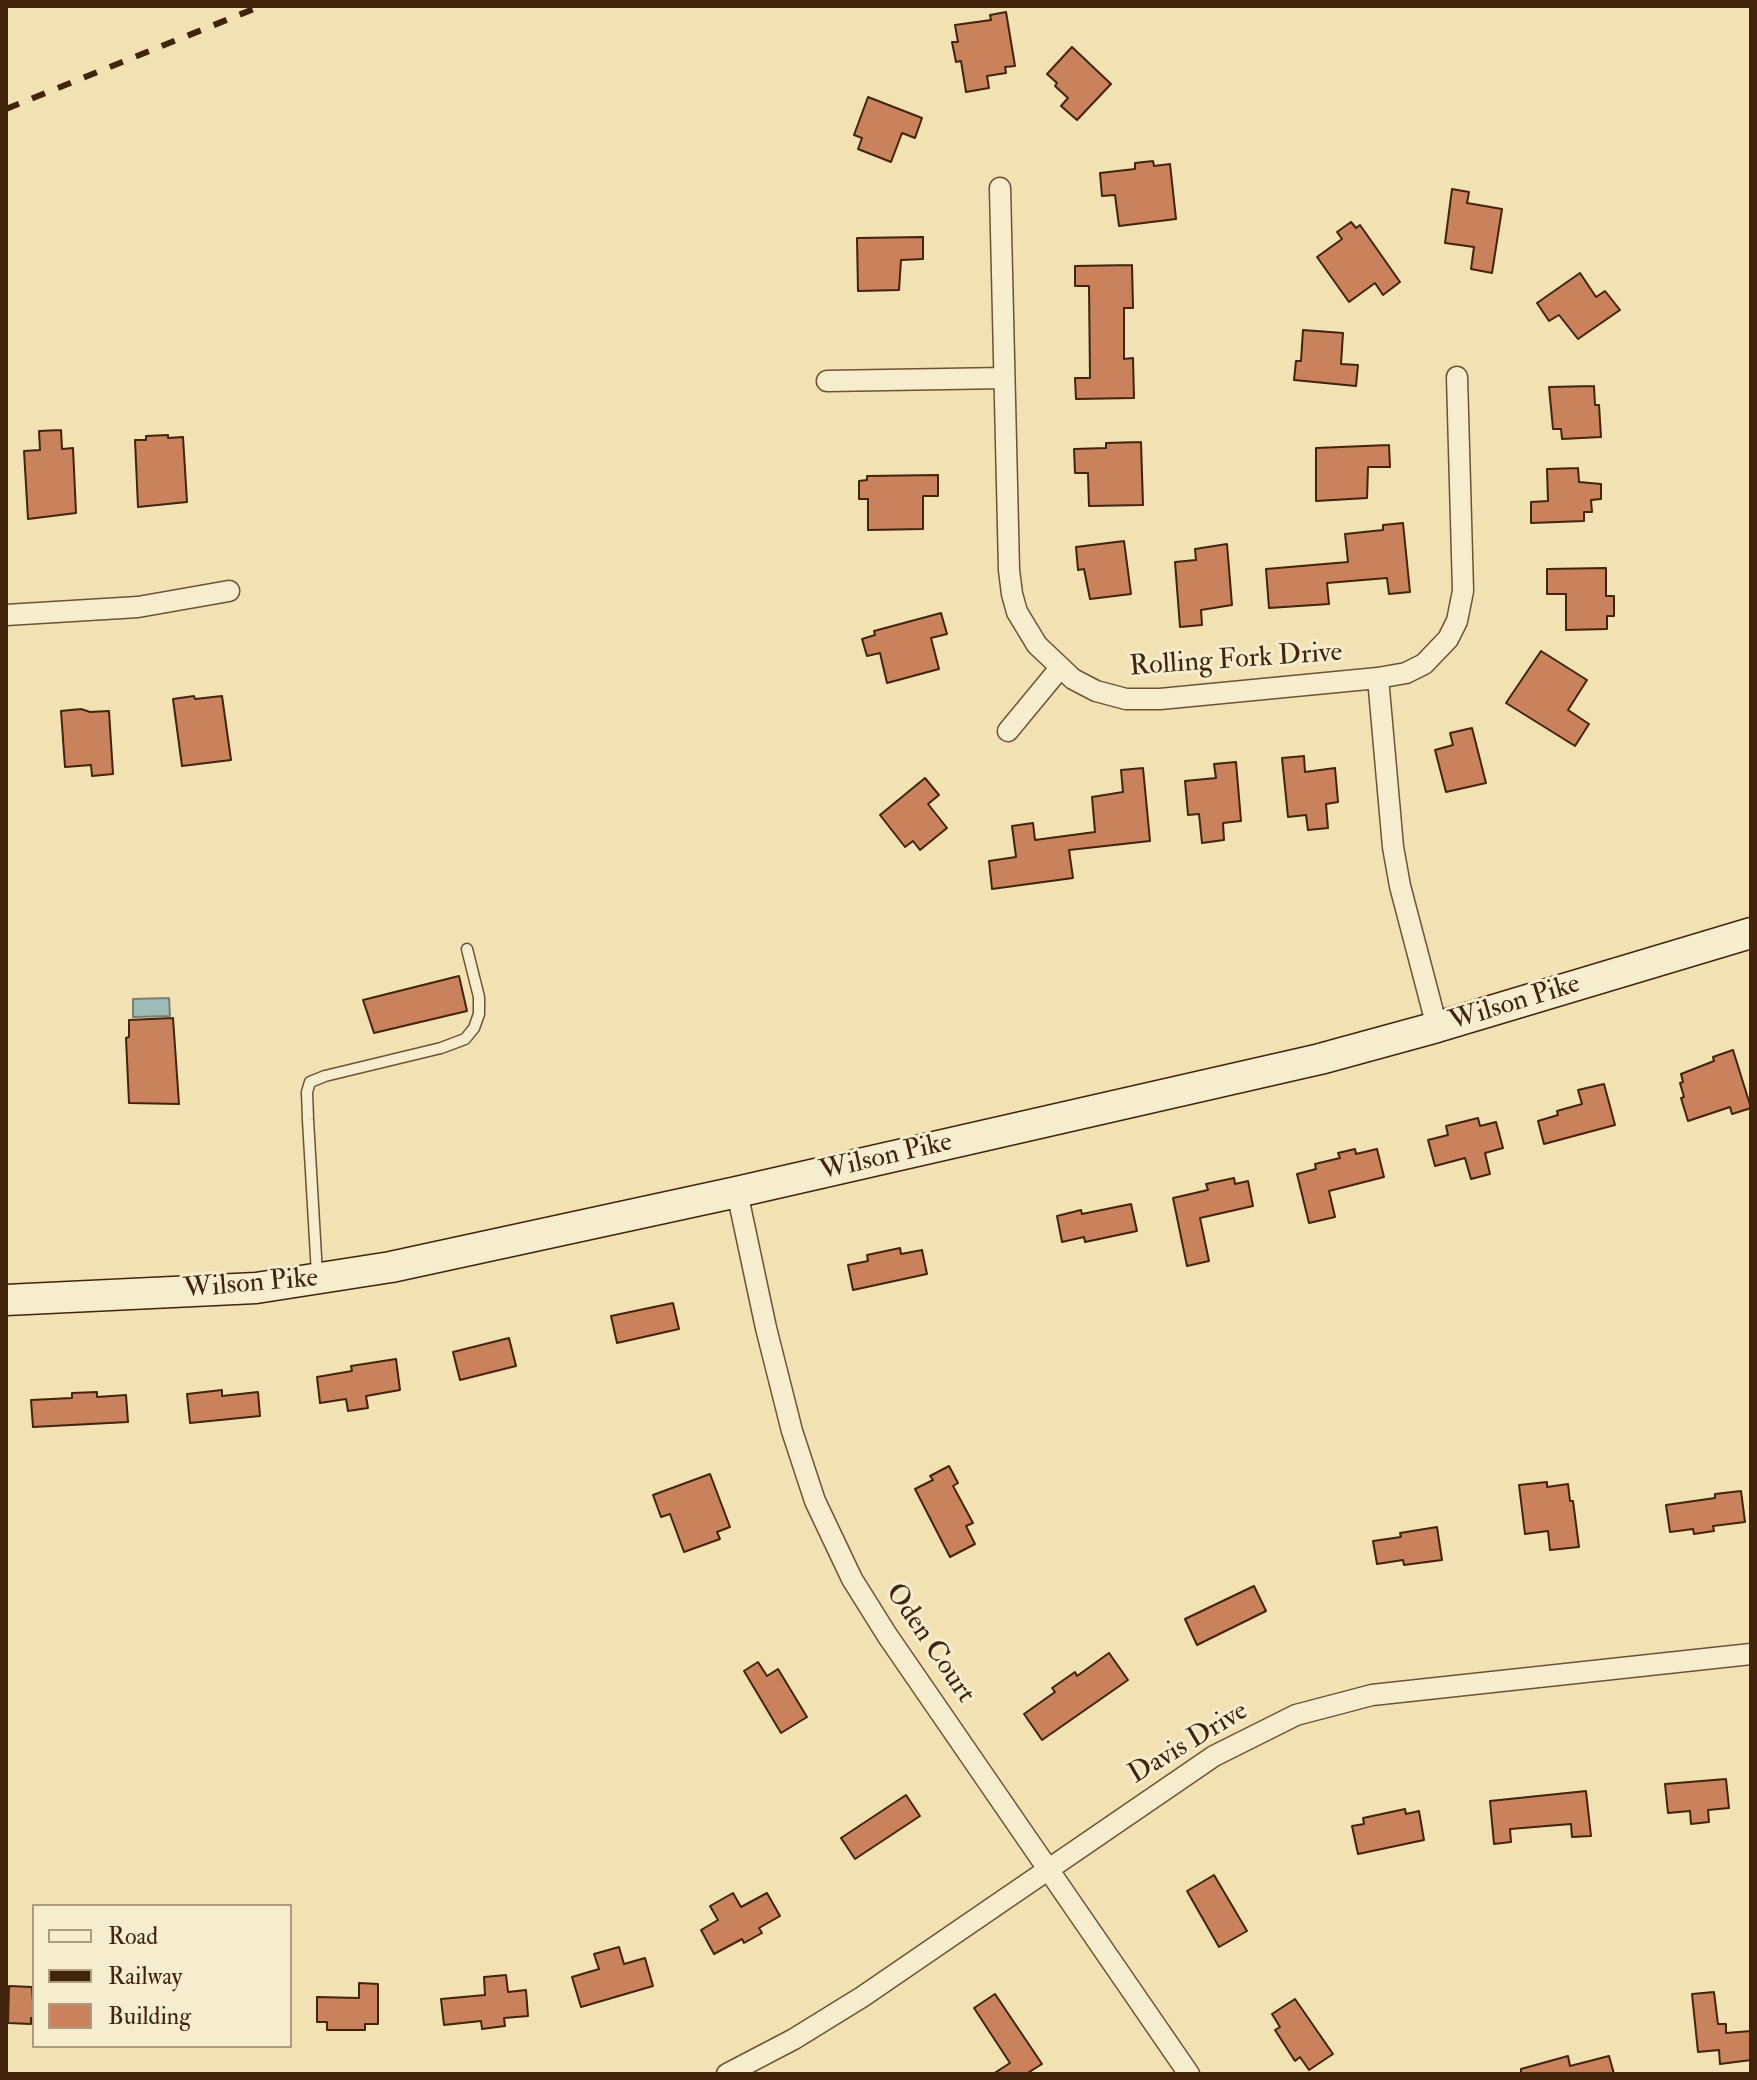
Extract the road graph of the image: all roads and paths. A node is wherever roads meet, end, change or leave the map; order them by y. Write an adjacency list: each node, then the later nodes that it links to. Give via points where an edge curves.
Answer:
1 (1000, 188): 3 (street, Rolling Fork Drive)
2 (1457, 377): 8 (street, Rolling Fork Drive, via 1461,609 1448,639 1424,664)
3 (1004, 378): 4 (street); 7 (street, Rolling Fork Drive, via 1012,594 1027,630)
4 (827, 381)
5 (229, 591): 6 (street, via 138,607)
6 (6, 615)
7 (1060, 668): 8 (street, Rolling Fork Drive, via 1096,691 1146,700); 9 (street)
8 (1378, 678): 12 (street, via 1393,847)
9 (1008, 731)
10 (1751, 933): 12 (main road, Wilson Pike)
11 (467, 949): 14 (lane, via 479,1014 465,1039 310,1082)
12 (1437, 1027): 13 (main road, Wilson Pike, via 1320,1059)
13 (737, 1192): 14 (main road, Wilson Pike); 17 (street, Oden Court, via 766,1328 815,1501 852,1579 887,1635)
14 (317, 1280): 15 (main road, Wilson Pike, via 256,1288)
15 (6, 1300)
16 (1751, 1654): 17 (street, Davis Drive, via 1372,1695 1299,1714 1214,1756)
17 (1049, 1869): 18 (street, Davis Drive, via 862,1997); 19 (street, Oden Court)
18 (727, 2074)
19 (1189, 2074)

